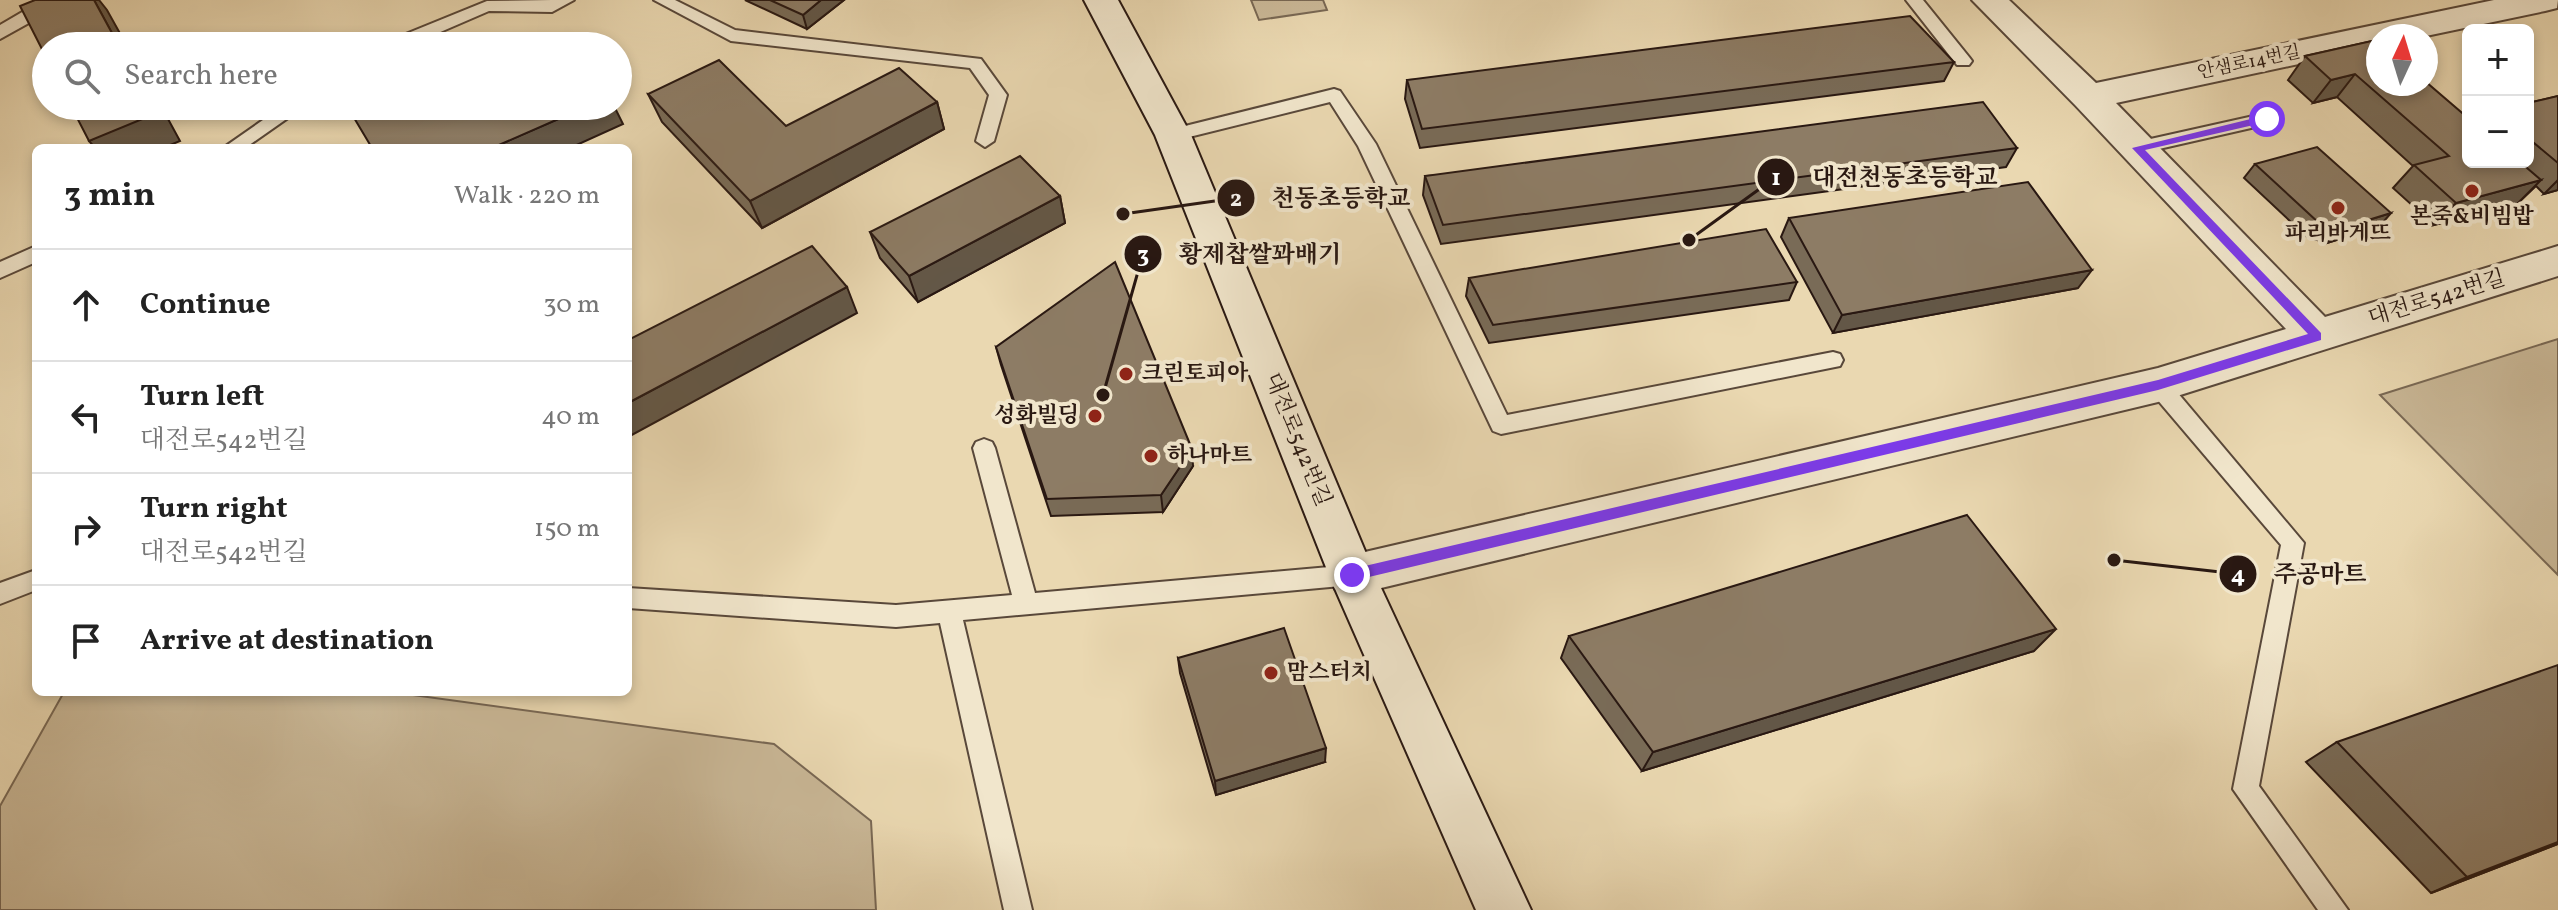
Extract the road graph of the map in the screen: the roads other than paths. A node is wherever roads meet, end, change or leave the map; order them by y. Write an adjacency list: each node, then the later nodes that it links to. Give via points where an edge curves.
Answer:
1 (73, 0): 10 (lane, via 30,15)
2 (566, 0): 8 (lane, via 552,7)
3 (662, 0): 16 (lane, via 731,35 975,63 998,95)
4 (1101, 0): 15 (street, 대전로542번길)
5 (1914, 0): 11 (lane)
6 (1989, 0): 12 (street)
7 (2545, 0): 12 (street, 안샘로14번길)
8 (487, 3): 9 (lane)
9 (423, 32)
10 (0, 33)
11 (1963, 61)
12 (2089, 97): 18 (street)
13 (2267, 119): 18 (lane)
14 (275, 120): 17 (lane)
15 (1173, 135): 23 (lane, via 1334,95 1367,144 1501,425); 26 (street, 대전로542번길)
16 (985, 141)
17 (238, 144)
18 (2137, 148): 22 (street)
19 (32, 255): 21 (lane)
20 (2558, 261): 22 (street, 대전로542번길)
21 (0, 271)
22 (2317, 336): 24 (street, 대전로542번길)
23 (1833, 360)
24 (2158, 385): 26 (street, 대전로542번길); 34 (lane, via 2293,543 2246,789)
25 (984, 448): 30 (lane)
26 (1352, 575): 30 (lane); 33 (street, 대전로542번길)
27 (32, 582): 28 (lane)
28 (0, 594)
29 (632, 598): 31 (lane, via 896,616)
30 (1026, 603): 31 (lane)
31 (949, 611): 32 (lane)
32 (1018, 910)
33 (1504, 910)
34 (2334, 910)

